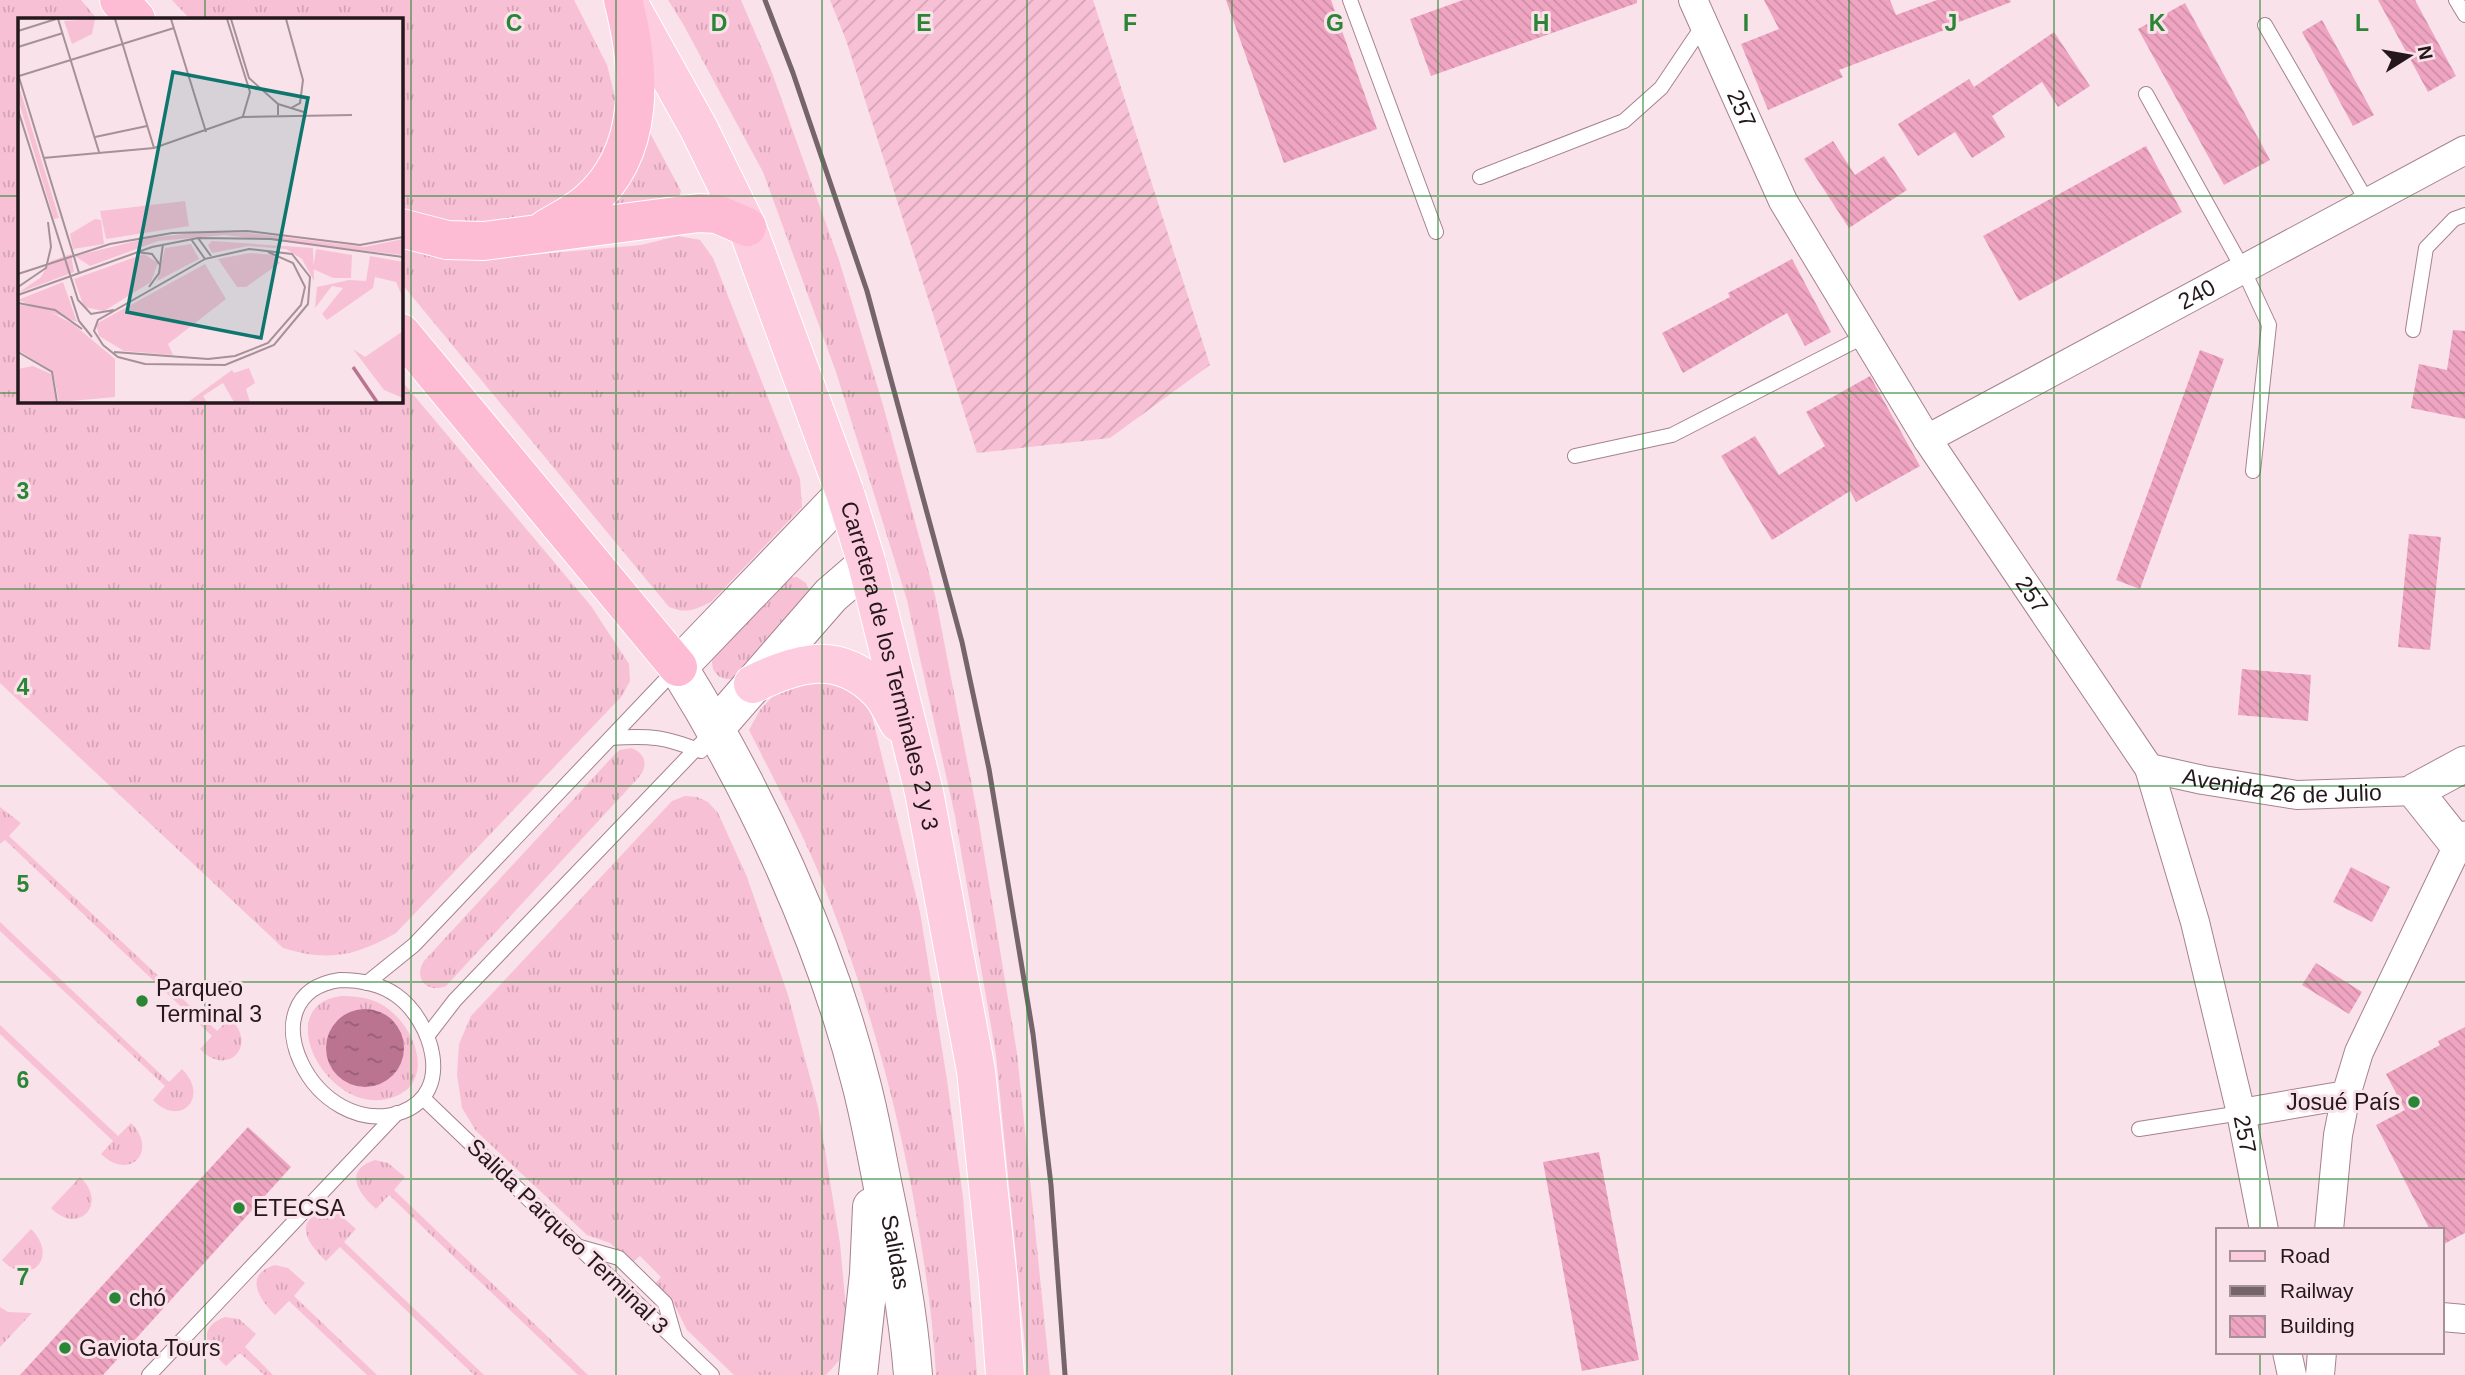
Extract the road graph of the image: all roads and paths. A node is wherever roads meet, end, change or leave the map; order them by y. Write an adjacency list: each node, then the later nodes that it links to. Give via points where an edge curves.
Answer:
1 (119, 0): 7 (highway)
2 (625, 0): 14 (main road, Carretera de los Terminales 2 y 3, via 699,128); 17 (highway, via 635,64 634,114 628,141 601,189)
3 (1350, 0): 16 (lane)
4 (2456, 0): 6 (lane)
5 (1698, 12): 11 (lane, via 1661,88 1623,121); 21 (street, 257, via 1783,201)
6 (2465, 15)
7 (135, 18)
8 (2264, 25): 12 (lane)
9 (2146, 94): 18 (lane)
10 (2465, 150): 12 (street, 240)
11 (1480, 177)
12 (2368, 203): 18 (street, 240)
13 (2465, 215): 19 (lane, via 2454,219 2426,248)
14 (747, 227): 17 (highway, via 717,214 685,214); 25 (main road, Carretera de los Terminales 2 y 3)
15 (402, 228): 17 (highway, via 447,240)
16 (1436, 232)
17 (536, 235)
18 (2243, 269): 22 (street, 240); 24 (lane, via 2269,325)
19 (2413, 330)
20 (402, 334): 27 (highway)
21 (1865, 336): 22 (street, 257); 23 (lane, via 1672,435)
22 (1927, 439): 33 (street, 257)
23 (1575, 456)
24 (2253, 471)
25 (845, 494): 26 (main road, Carretera de los Terminales 2 y 3); 27 (main road)
26 (867, 564): 28 (main road, via 831,595); 31 (main road, Carretera de los Terminales 2 y 3)
27 (678, 667): 29 (lane); 30 (main road)
28 (753, 684): 30 (main road); 31 (main road, via 794,666 835,664 880,691)
29 (611, 738): 30 (lane); 36 (lane, via 414,945)
30 (706, 738): 37 (lane, via 455,1000); 42 (main road, via 733,763 795,891 842,1019)
31 (912, 743): 56 (main road, Carretera de los Terminales 2 y 3, via 976,1070)
32 (2465, 764): 34 (street, Avenida 26 de Julio)
33 (2150, 768): 34 (street, Avenida 26 de Julio, via 2297,795); 41 (street, 257, via 2195,922)
34 (2415, 791): 35 (street, Avenida 26 de Julio)
35 (2462, 842): 38 (street, Avenida 26 de Julio, via 2359,1052)
36 (367, 983): 37 (lane, via 395,994 408,1005); 40 (lane, via 340,980 311,989 300,1001 294,1019 296,1052 314,1086 329,1100 357,1113)
37 (428, 1035): 39 (lane, via 433,1074)
38 (2346, 1095): 41 (street); 45 (street, Avenida 26 de Julio)
39 (423, 1098): 40 (lane); 52 (lane, Salida Parqueo Terminal 3)
40 (397, 1113): 51 (lane)
41 (2241, 1113): 43 (lane); 44 (street, 257)
42 (871, 1128): 48 (main road, via 872,1237); 55 (main road, Salidas, via 900,1266)
43 (2139, 1129)
44 (2264, 1228)
45 (2329, 1228)
46 (2444, 1317): 47 (street)
47 (2465, 1319)
48 (862, 1338): 53 (lane); 54 (main road)
49 (2287, 1354): 57 (street)
50 (2322, 1354): 58 (street)
51 (149, 1375)
52 (712, 1375)
53 (844, 1375)
54 (858, 1375)
55 (913, 1375)
56 (1005, 1375)
57 (2292, 1375)
58 (2320, 1375)

